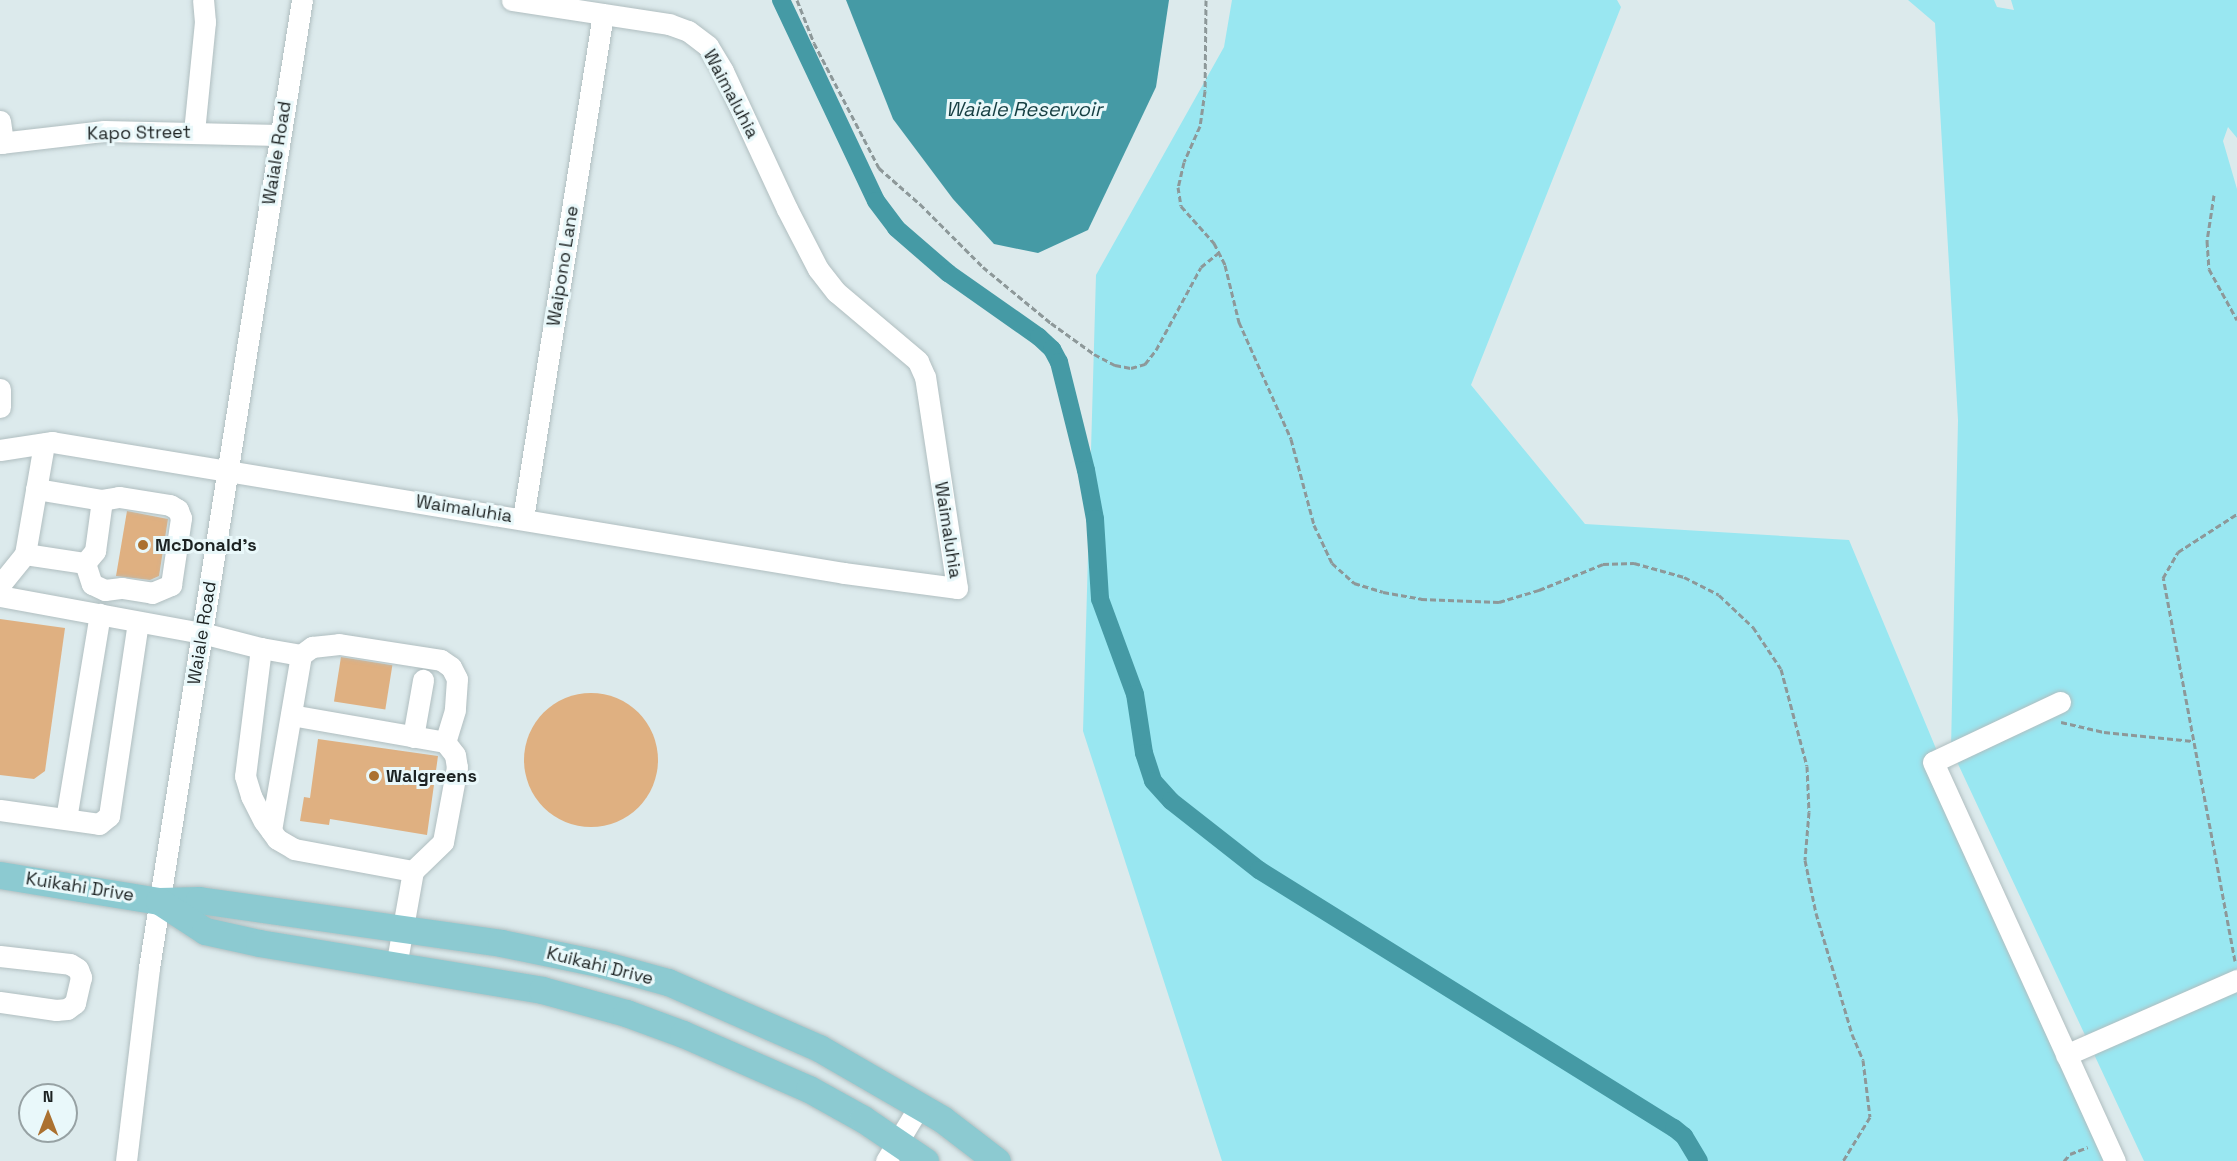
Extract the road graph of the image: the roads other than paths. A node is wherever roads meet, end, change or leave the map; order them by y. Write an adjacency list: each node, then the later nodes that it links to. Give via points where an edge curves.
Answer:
1 (203, 0): 6 (street, via 205,22)
2 (302, 0): 7 (street, Waiale Road)
3 (512, 0): 4 (street, Waimaluhia)
4 (603, 14): 16 (street, Waipono Lane); 16 (street, Waimaluhia, via 669,24 688,31 708,46 818,269 836,292 918,361 925,377 957,588 844,573)
5 (0, 121): 8 (street)
6 (194, 132): 7 (street, Kapo Street); 8 (street, Kapo Street, via 104,131)
7 (279, 135): 13 (street, Waiale Road)
8 (2, 143)
9 (0, 389): 10 (street)
10 (0, 407)
11 (44, 444): 12 (street, Waimaluhia); 13 (street, Waimaluhia, via 52,442); 14 (street)
12 (0, 450)
13 (228, 472): 16 (street, Waimaluhia); 23 (street, Waiale Road)
14 (36, 489): 15 (street); 17 (street)
15 (102, 500): 18 (street, via 96,551); 18 (street, via 119,497 170,505 178,510 181,518 171,585 152,593 122,588 105,590 92,584)
16 (523, 518)
17 (26, 554): 18 (street); 19 (street)
18 (85, 562)
19 (0, 585)
20 (0, 596): 21 (street)
21 (100, 614): 22 (street); 32 (street)
22 (138, 622): 23 (street); 32 (street, via 109,816 99,824)
23 (202, 633): 24 (street); 36 (street, Waiale Road)
24 (261, 648): 25 (street); 33 (street, via 245,776 251,796)
25 (301, 655): 28 (street); 30 (street, via 312,647 339,644 446,663 457,679 457,691)
26 (423, 680): 29 (street)
27 (2061, 702): 42 (street, via 1933,762)
28 (291, 715): 29 (street); 33 (street)
29 (413, 737): 30 (street)
30 (445, 742): 34 (street, via 455,755 457,767 446,829 437,850)
31 (0, 810): 32 (street)
32 (66, 819)
33 (271, 830): 34 (street, via 277,839 294,849)
34 (413, 871): 37 (street)
35 (0, 875): 36 (main road, Kuikahi Drive)
36 (159, 901): 37 (main road, Kuikahi Drive, via 199,900); 39 (main road, Kuikahi Drive, via 205,931); 45 (street, Waiale Road)
37 (403, 929): 39 (street); 43 (main road, Kuikahi Drive, via 602,963 668,982 819,1047)
38 (0, 956): 41 (street, via 70,964 81,977 75,1003 67,1009)
39 (396, 966): 44 (main road, Kuikahi Drive, via 542,990 683,1034 810,1089 863,1119)
40 (2237, 980): 42 (street)
41 (0, 1002)
42 (2066, 1055): 48 (street)
43 (920, 1105): 44 (street); 47 (main road, Kuikahi Drive)
44 (892, 1152): 46 (main road, Kuikahi Drive)
45 (126, 1161)
46 (925, 1161)
47 (997, 1161)
48 (2115, 1161)

